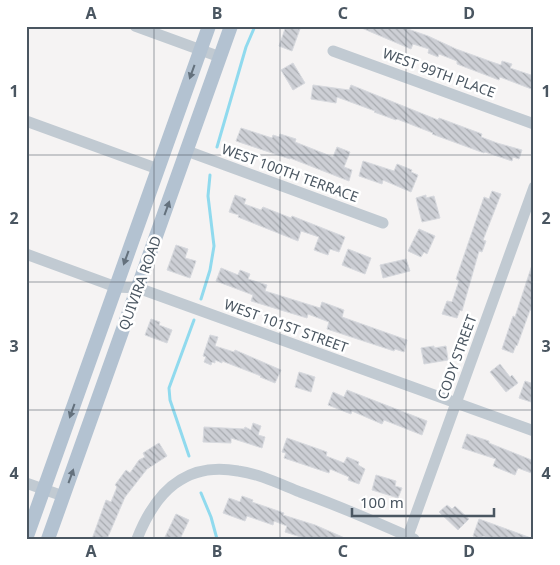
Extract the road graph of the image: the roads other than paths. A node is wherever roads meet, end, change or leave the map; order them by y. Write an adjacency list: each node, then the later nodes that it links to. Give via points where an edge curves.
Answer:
1 (135, 26): 4 (street)
2 (209, 26): 4 (main road, QUIVIRA ROAD)
3 (231, 26): 6 (main road, QUIVIRA ROAD)
4 (200, 50): 6 (street); 10 (main road, QUIVIRA ROAD, one-way to 10)
5 (333, 51): 8 (street, WEST 99TH PLACE)
6 (220, 57): 9 (main road, QUIVIRA ROAD)
7 (26, 121): 10 (street)
8 (534, 124)
9 (187, 151): 12 (street, WEST 100TH TERRACE); 15 (main road, QUIVIRA ROAD, one-way to 9)
10 (158, 169): 14 (main road, QUIVIRA ROAD, one-way to 14)
11 (534, 187): 16 (street, CODY STREET)
12 (383, 222)
13 (26, 254): 14 (street, WEST 101ST STREET)
14 (116, 287): 15 (street, WEST 101ST STREET); 19 (main road, QUIVIRA ROAD, one-way to 19)
15 (138, 288): 16 (street, WEST 101ST STREET); 20 (main road, QUIVIRA ROAD, one-way to 15)
16 (457, 403): 17 (street, WEST 101ST STREET); 21 (street, CODY STREET)
17 (534, 431)
18 (26, 483): 19 (street)
19 (44, 489): 20 (street); 22 (main road, QUIVIRA ROAD)
20 (63, 496): 23 (main road, QUIVIRA ROAD)
21 (411, 538): 24 (street, via 273,481 222,469 195,474 173,485 154,504)
22 (26, 539)
23 (48, 539)
24 (138, 539)

